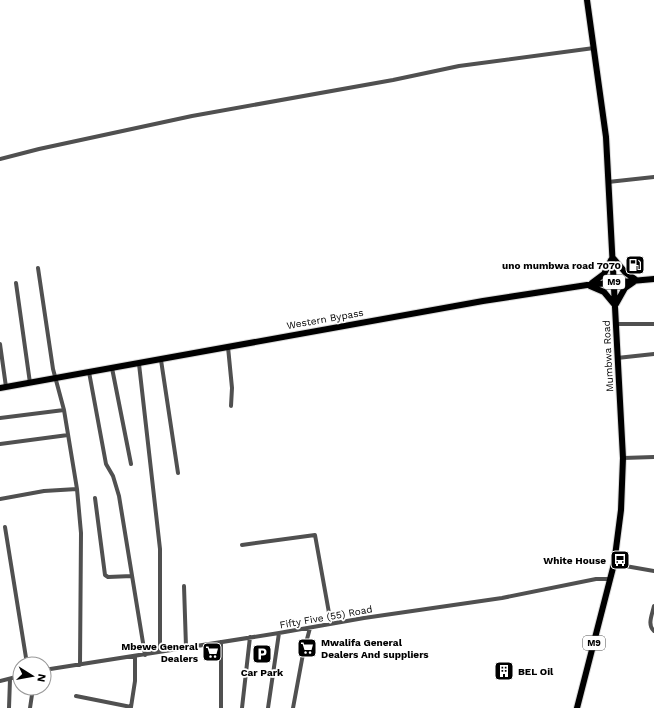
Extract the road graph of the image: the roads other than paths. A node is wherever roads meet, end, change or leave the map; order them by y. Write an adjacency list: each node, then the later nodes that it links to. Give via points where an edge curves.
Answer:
1 (587, 0): 2 (main road, Mumbwa Road / M9)
2 (594, 48): 3 (street, via 459,66 192,116); 5 (main road, Mumbwa Road / M9, via 606,137)
3 (0, 159)
4 (654, 177): 5 (street)
5 (608, 182): 6 (main road, Mumbwa Road / M9)
6 (612, 256): 9 (main road, via 620,268); 10 (main road, Mumbwa Road / M9); 12 (main road, via 604,274)
7 (38, 268): 24 (street)
8 (654, 279): 9 (main road, Western Bypass)
9 (637, 280): 10 (main road, Western Bypass); 13 (main road, via 625,288)
10 (614, 282): 12 (main road, Western Bypass); 13 (main road, Mumbwa Road / M9)
11 (16, 283): 25 (street)
12 (587, 285): 13 (main road, via 604,292); 17 (main road, Western Bypass, via 483,300)
13 (615, 306): 14 (main road, Mumbwa Road / M9)
14 (616, 324): 15 (street); 19 (main road, Mumbwa Road / M9)
15 (654, 324)
16 (0, 344): 26 (street)
17 (228, 347): 20 (main road, Western Bypass); 27 (street)
18 (654, 354): 19 (street)
19 (617, 358): 33 (main road, Mumbwa Road / M9)
20 (161, 360): 21 (main road, Western Bypass); 35 (street)
21 (139, 364): 22 (main road, Western Bypass); 54 (street, via 160,549)
22 (112, 368): 23 (main road, Western Bypass); 34 (street)
23 (89, 372): 24 (main road, Western Bypass); 43 (street, via 106,464 119,496)
24 (55, 378): 25 (main road, Western Bypass); 28 (street)
25 (30, 383): 26 (main road, Western Bypass)
26 (3, 388)
27 (231, 406)
28 (64, 410): 29 (street); 30 (street)
29 (0, 418)
30 (68, 435): 31 (street); 36 (street)
31 (0, 444)
32 (654, 457): 33 (street)
33 (623, 458): 41 (main road, Mumbwa Road / M9, via 621,510)
34 (130, 464)
35 (178, 473)
36 (77, 489): 38 (street, via 44,491); 58 (street, via 81,533)
37 (95, 498): 43 (street, via 105,575)
38 (0, 499)
39 (5, 527): 56 (street)
40 (242, 545): 47 (street, via 315,534)
41 (614, 564): 42 (street); 44 (main road, Mumbwa Road / M9)
42 (654, 571)
43 (132, 576): 55 (street)
44 (610, 579): 47 (street, Fifty Five (55) Road, via 596,579 502,598); 70 (main road, Mumbwa Road / M9)
45 (184, 586): 53 (street)
46 (654, 606): 49 (street, via 650,623)
47 (331, 624): 48 (street, Fifty Five (55) Road)
48 (310, 628): 50 (street, Fifty Five (55) Road); 69 (street)
49 (654, 631)
50 (279, 634): 51 (street, Fifty Five (55) Road); 68 (street)
51 (250, 637): 52 (street, Fifty Five (55) Road); 67 (street)
52 (221, 642): 53 (street, Fifty Five (55) Road); 66 (street)
53 (186, 648): 54 (street, Fifty Five (55) Road)
54 (160, 652): 55 (street, Fifty Five (55) Road)
55 (145, 655): 57 (street, Fifty Five (55) Road)
56 (26, 656)
57 (135, 657): 58 (street, Fifty Five (55) Road); 63 (street, via 135,681 130,707)
58 (80, 665): 59 (street, Fifty Five (55) Road)
59 (52, 669)
60 (10, 679): 61 (street); 64 (street)
61 (0, 680)
62 (32, 696): 65 (street)
63 (76, 696)
64 (9, 708)
65 (30, 708)
66 (221, 708)
67 (242, 708)
68 (268, 708)
69 (293, 708)
70 (577, 708)

